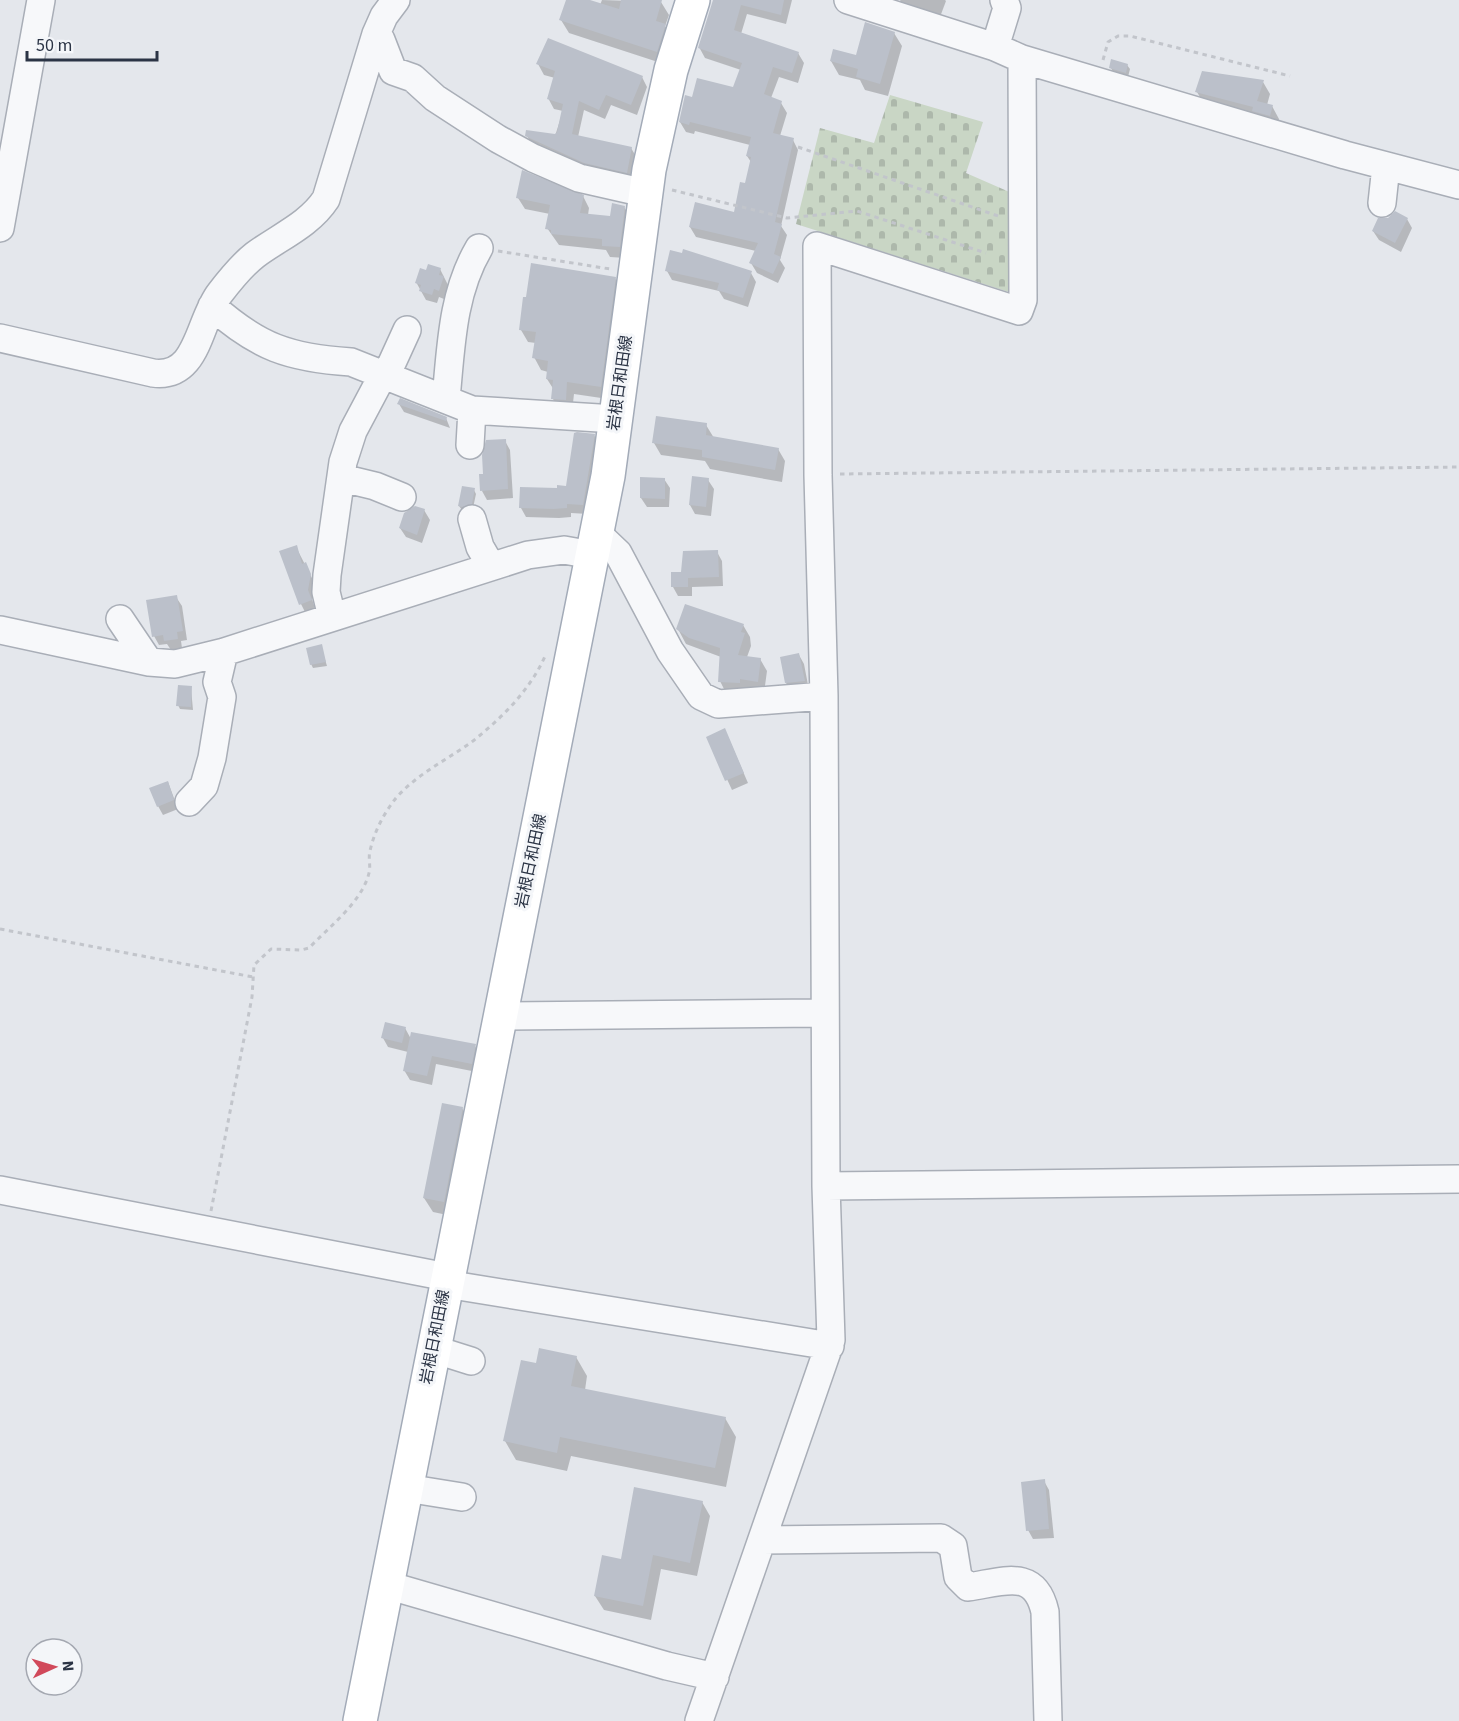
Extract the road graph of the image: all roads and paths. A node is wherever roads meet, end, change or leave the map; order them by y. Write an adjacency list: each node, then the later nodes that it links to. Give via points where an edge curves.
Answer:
1 (41, 0): 17 (street)
2 (396, 0): 6 (street)
3 (693, 0): 14 (main road, 岩根日和田線, via 671,70)
4 (848, 0): 7 (street)
5 (1004, 0): 7 (street, via 1007,8)
6 (376, 34): 14 (street, via 393,70 413,78 435,98 498,139 579,178); 21 (street, via 326,199 312,218 252,257)
7 (995, 48): 8 (street)
8 (1022, 59): 10 (street); 16 (street)
9 (1290, 76): 10 (path, via 1118,36 1108,42)
10 (1098, 82): 12 (street)
11 (798, 147): 16 (path)
12 (1386, 166): 13 (street); 15 (street)
13 (1459, 185)
14 (646, 188): 19 (path, via 787,218 857,211); 20 (main road, 岩根日和田線)
15 (1382, 203)
16 (1022, 224): 30 (street, via 1020,311 817,246)
17 (0, 228)
18 (479, 248): 20 (path); 25 (street, via 469,264 454,316)
19 (986, 252)
20 (636, 273): 27 (main road, 岩根日和田線)
21 (212, 306): 23 (street, via 186,363 167,375); 24 (street, via 240,331 272,349 351,362)
22 (406, 330): 24 (street)
23 (0, 338)
24 (386, 376): 25 (street); 31 (street, via 353,431)
25 (446, 399): 26 (street)
26 (472, 410): 27 (street); 28 (street)
27 (615, 419): 34 (main road, 岩根日和田線)
28 (470, 444)
29 (1459, 467): 30 (path)
30 (818, 475): 42 (street)
31 (342, 478): 32 (street); 36 (street, via 327,566 326,592)
32 (402, 497)
33 (472, 519): 35 (street, via 480,547)
34 (594, 544): 35 (street, via 528,555); 42 (street, via 618,553 670,651 701,696 718,704); 47 (main road, 岩根日和田線)
35 (491, 566): 36 (street)
36 (332, 616): 39 (street)
37 (120, 619): 41 (street)
38 (0, 630): 41 (street)
39 (224, 652): 41 (street, via 176,664); 43 (street, via 217,682 222,697 212,758 204,786)
40 (546, 653): 45 (path, via 538,672 511,707 473,741 414,780 395,799 377,828 369,853 369,873 360,892 309,948 272,949 254,965)
41 (149, 662)
42 (824, 696): 46 (street)
43 (189, 802)
44 (0, 928): 45 (path)
45 (253, 977): 51 (path)
46 (824, 1012): 47 (street); 49 (street)
47 (499, 1016): 52 (main road, 岩根日和田線)
48 (1459, 1179): 49 (street)
49 (826, 1186): 53 (street)
50 (0, 1190): 51 (street)
51 (207, 1230): 52 (street)
52 (446, 1281): 53 (street); 54 (main road, 岩根日和田線)
53 (830, 1347): 58 (street)
54 (433, 1349): 55 (street); 56 (main road, 岩根日和田線)
55 (471, 1361)
56 (406, 1488): 57 (street); 59 (main road, 岩根日和田線)
57 (462, 1497)
58 (763, 1540): 60 (street); 63 (street, via 941,1538 953,1546 958,1577 968,1587 1028,1582 1042,1596 1045,1612)
59 (387, 1585): 60 (street); 61 (main road, 岩根日和田線)
60 (715, 1677): 62 (street)
61 (360, 1721)
62 (699, 1721)
63 (1048, 1721)

